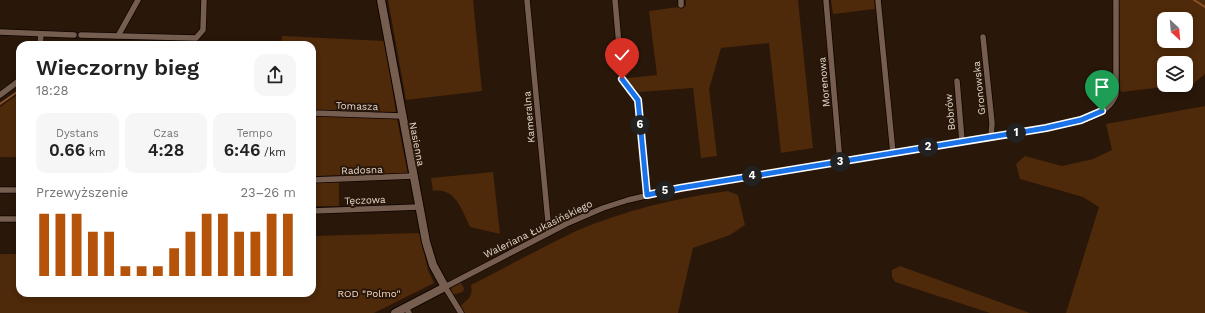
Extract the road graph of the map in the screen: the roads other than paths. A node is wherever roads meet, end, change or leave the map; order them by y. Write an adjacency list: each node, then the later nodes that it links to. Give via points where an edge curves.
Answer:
1 (138, 0): 13 (street)
2 (204, 0): 13 (street, via 203,30 196,38)
3 (381, 0): 20 (street, Nasienna)
4 (527, 0): 34 (street, Kameralna)
5 (614, 0): 29 (street, via 622,79 638,100)
6 (826, 0): 24 (street, Morenowa)
7 (878, 0): 23 (street)
8 (1116, 0): 21 (street, Waleriana Łukasińskiego, via 1116,94 1111,104 1081,120)
9 (0, 32): 10 (street)
10 (41, 34): 11 (street); 15 (street)
11 (74, 35)
12 (81, 35): 13 (street)
13 (118, 36)
14 (983, 38): 21 (street, Gronowska, via 992,123)
15 (40, 41)
16 (957, 81): 22 (street, Bobrów)
17 (16, 83): 18 (street)
18 (0, 95)
19 (316, 113): 20 (street, Tomasza)
20 (402, 116): 25 (street, Nasienna)
21 (991, 137): 22 (street, Waleriana Łukasińskiego)
22 (962, 141): 23 (street, Waleriana Łukasińskiego)
23 (893, 153): 24 (street, Waleriana Łukasińskiego)
24 (840, 162): 29 (street, Waleriana Łukasińskiego)
25 (413, 176): 26 (street, Radosna); 30 (street, Nasienna)
26 (316, 180)
27 (0, 190): 28 (street)
28 (16, 190)
29 (647, 195): 34 (street, Waleriana Łukasińskiego, via 602,208)
30 (419, 208): 31 (street, Tęczowa); 35 (street, Nasienna, via 429,256)
31 (316, 210)
32 (0, 219): 33 (street)
33 (16, 219)
34 (549, 232): 35 (street, Waleriana Łukasińskiego)
35 (445, 288): 36 (street, Waleriana Łukasińskiego); 38 (street)
36 (407, 310): 37 (street, Waleriana Łukasińskiego)
37 (395, 313)
38 (462, 313)

